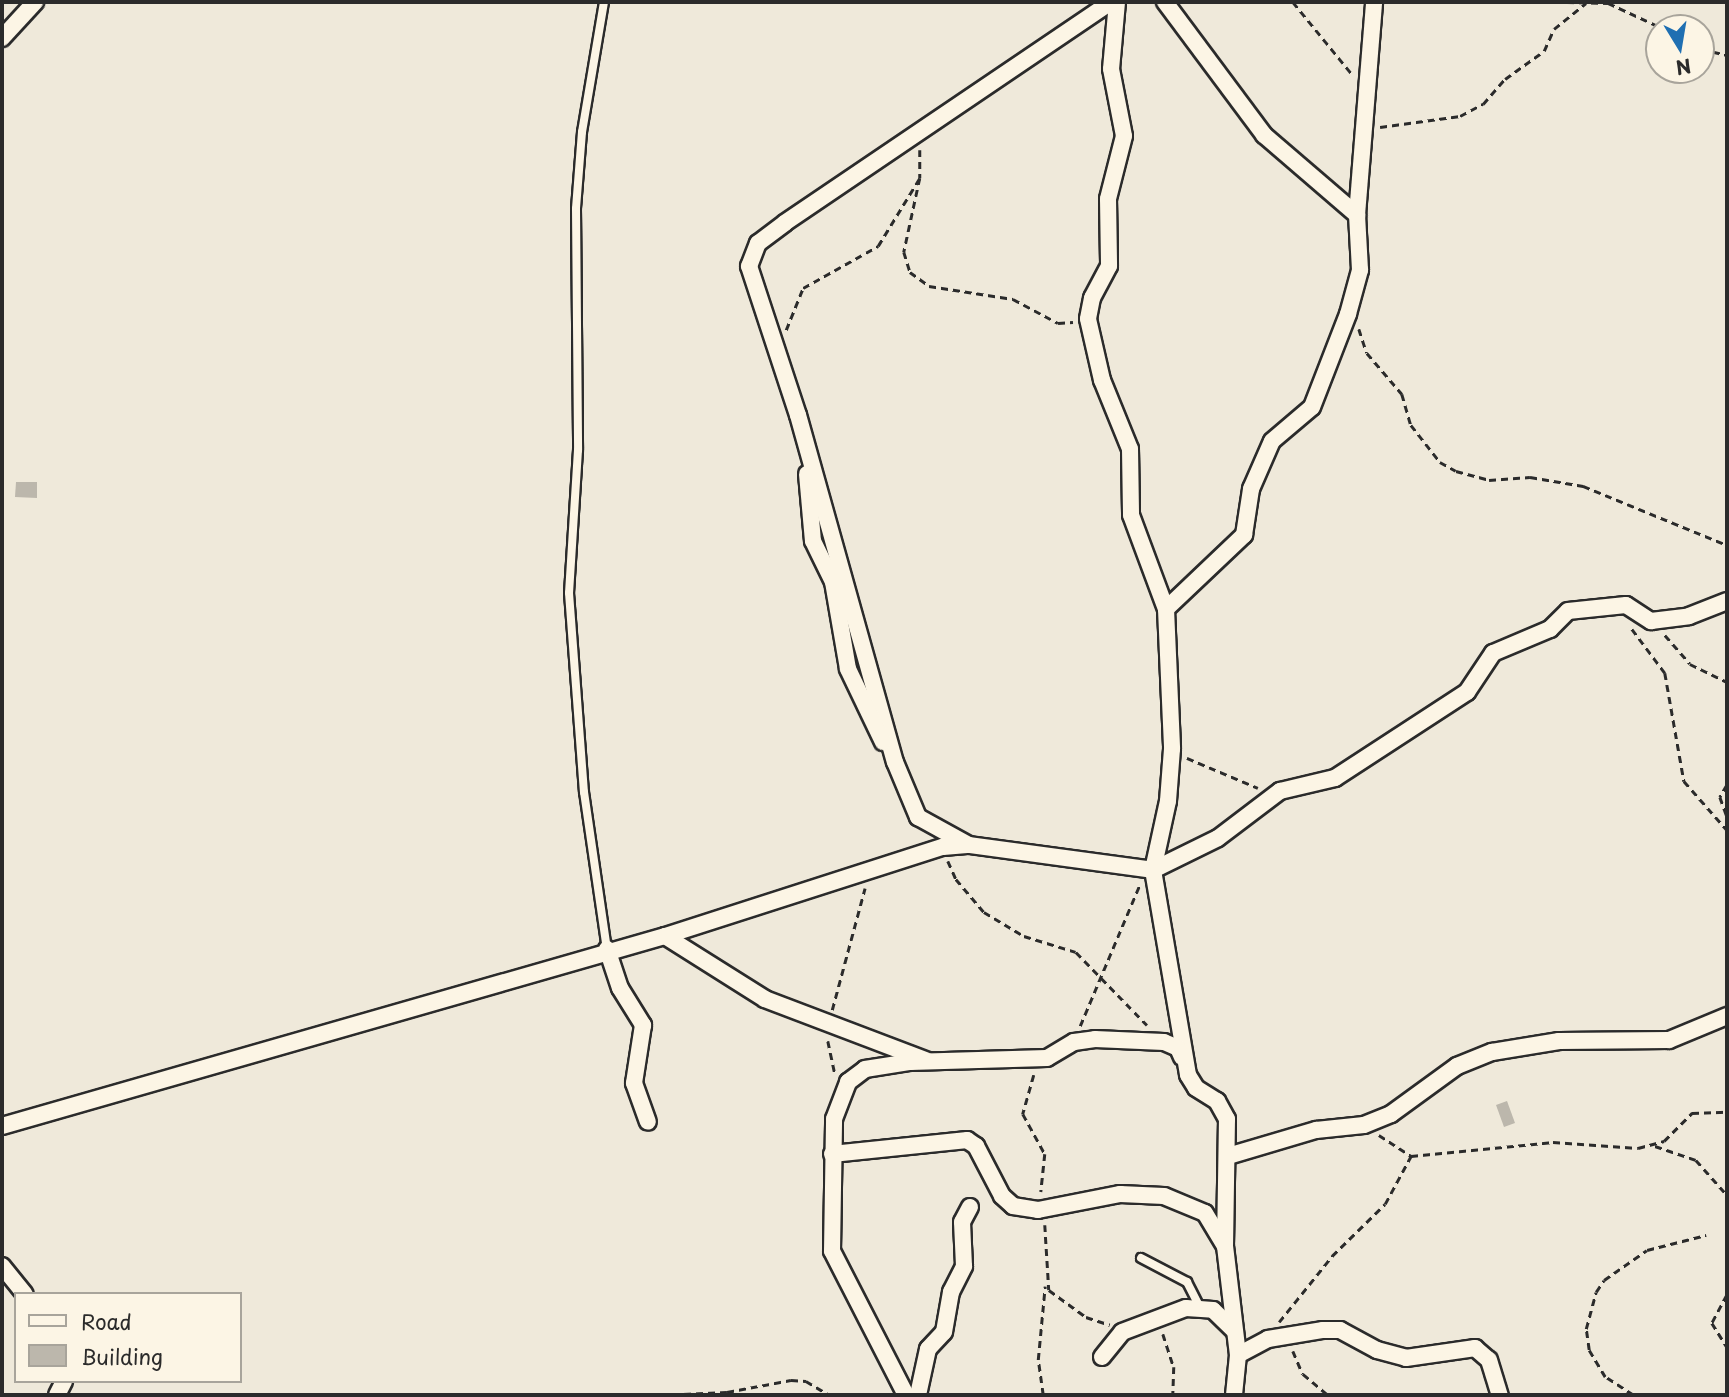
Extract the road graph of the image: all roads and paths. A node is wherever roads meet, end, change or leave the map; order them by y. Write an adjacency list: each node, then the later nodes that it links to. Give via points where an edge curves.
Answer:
1 (34, 2): 11 (street)
2 (604, 2): 37 (lane, via 582,132 576,209 578,450 569,593 584,792)
3 (1111, 2): 14 (street)
4 (1117, 2): 17 (street, via 1111,69 1124,136 1108,199 1109,266 1092,298)
5 (1165, 2): 16 (street, via 1264,135)
6 (1293, 2): 12 (path)
7 (1374, 2): 12 (street)
8 (1567, 2): 9 (path)
9 (1586, 3): 10 (path, via 1608,3); 13 (path, via 1554,29 1544,51 1467,113)
10 (1645, 20)
11 (2, 38)
12 (1369, 88): 13 (street)
13 (1363, 131): 16 (street)
14 (920, 133): 15 (path); 19 (street, via 785,223 750,254 752,284)
15 (920, 178): 17 (path, via 904,252 918,282 1013,299 1058,323); 19 (path, via 878,246 803,288)
16 (1357, 215): 23 (street, via 1360,270 1312,407 1272,441 1251,489 1238,544 1174,596)
17 (1088, 319): 23 (street, via 1102,380 1130,449 1131,515)
18 (1358, 327): 20 (path, via 1367,353 1402,394 1411,425 1448,467 1471,477 1530,477 1583,486)
19 (777, 352): 30 (street, via 895,762)
20 (1727, 545)
21 (1727, 601): 24 (street, via 1689,616)
22 (1607, 604): 24 (street, via 1626,605); 28 (street, via 1568,611 1550,629 1493,653 1467,692 1335,778); 31 (path, via 1655,654 1665,673 1684,781)
23 (1166, 609): 26 (street)
24 (1651, 621): 25 (path, via 1690,664)
25 (1727, 682)
26 (1172, 749): 28 (path, via 1244,785); 34 (street, via 1168,801)
27 (1727, 785): 29 (path, via 1720,797)
28 (1280, 791): 34 (street, via 1218,838)
29 (1727, 816)
30 (918, 817): 32 (street); 33 (street)
31 (1727, 830)
32 (970, 845): 33 (street); 34 (street, via 1028,856)
33 (943, 847): 35 (street); 38 (path, via 956,879 984,912 1024,936 1076,952)
34 (1147, 867): 38 (path); 44 (street)
35 (869, 871): 36 (street); 40 (path)
36 (665, 936): 37 (street); 40 (street, via 734,984)
37 (607, 949): 48 (street, via 620,988 643,1025 634,1083); 50 (street)
38 (1099, 979): 41 (path); 42 (path)
39 (1727, 1016): 49 (street, via 1668,1040 1559,1041 1492,1052 1457,1066 1391,1114)
40 (829, 1024): 45 (street, via 882,1039); 46 (path)
41 (1074, 1042): 42 (street, via 1119,1037); 43 (street)
42 (1164, 1042): 44 (street, via 1178,1048)
43 (1047, 1058): 45 (street); 57 (path, via 1026,1089 1023,1114 1046,1162)
44 (1184, 1060): 53 (street, via 1196,1088 1223,1110)
45 (929, 1061): 46 (street, via 865,1069)
46 (840, 1092): 52 (street)
47 (1727, 1112): 51 (path, via 1692,1113)
48 (648, 1122)
49 (1364, 1125): 53 (street, via 1316,1130); 54 (path)
50 (2, 1126)
51 (1655, 1146): 54 (path, via 1552,1142); 55 (path, via 1696,1160)
52 (832, 1153): 57 (street, via 967,1140 976,1146 1002,1196 1013,1206); 76 (street, via 832,1251)
53 (1228, 1156): 59 (street)
54 (1411, 1156): 70 (path, via 1385,1204 1294,1299)
55 (1727, 1195)
56 (971, 1207): 77 (street, via 962,1222 964,1266 951,1292 944,1332 928,1349)
57 (1038, 1210): 59 (street, via 1120,1194 1164,1196 1205,1213); 62 (path, via 1045,1224)
58 (1706, 1235): 83 (path, via 1647,1250 1604,1280 1597,1292 1586,1329 1590,1350 1605,1377)
59 (1225, 1246): 68 (street)
60 (1141, 1258): 65 (lane, via 1187,1282)
61 (2, 1266): 63 (street)
62 (1046, 1282): 67 (path, via 1086,1317); 78 (path, via 1038,1360)
63 (24, 1292)
64 (1727, 1296): 71 (path, via 1712,1323)
65 (1200, 1307): 66 (street); 68 (street, via 1226,1317)
66 (1162, 1320): 67 (street); 79 (path, via 1174,1367)
67 (1129, 1328): 73 (street)
68 (1236, 1332): 72 (street)
69 (1287, 1335): 70 (street); 81 (path, via 1303,1374); 82 (street, via 1340,1330 1377,1350 1406,1358 1475,1348 1489,1360)
70 (1268, 1339): 72 (street)
71 (1727, 1347)
72 (1238, 1354): 80 (street)
73 (1102, 1357)
74 (660, 1395): 75 (path, via 727,1392 791,1380 806,1381)
75 (829, 1395)
76 (906, 1395)
77 (918, 1395)
78 (1043, 1395)
79 (1172, 1395)
80 (1234, 1395)
81 (1328, 1395)
82 (1500, 1395)
83 (1633, 1395)

